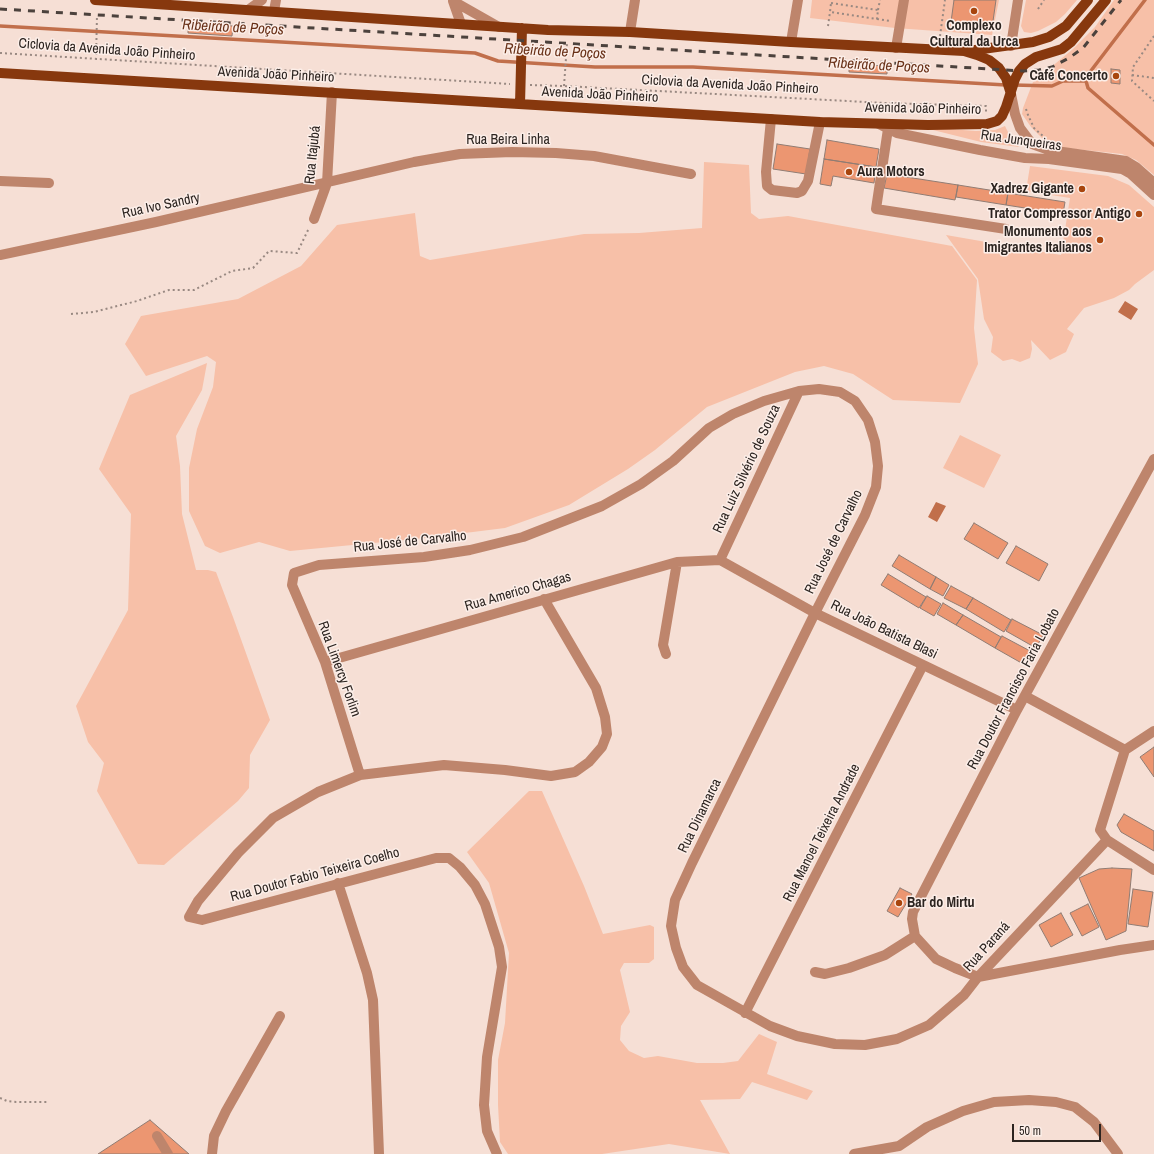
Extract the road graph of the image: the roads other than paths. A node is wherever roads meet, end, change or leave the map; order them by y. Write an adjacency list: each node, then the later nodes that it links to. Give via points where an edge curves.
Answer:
1 (95, 0): 11 (main road)
2 (262, 0): 11 (street)
3 (276, 0): 12 (street)
4 (452, 0): 13 (street); 14 (street)
5 (635, 0): 16 (street)
6 (798, 0): 17 (street)
7 (904, 0): 19 (street)
8 (1018, 0): 18 (street)
9 (1088, 0): 18 (main road, via 1066,26 1049,37)
10 (1106, 0): 22 (main road, via 1071,42 1062,49 1030,61)
11 (248, 10): 12 (main road)
12 (274, 11): 13 (main road)
13 (461, 24): 14 (main road)
14 (499, 27): 15 (main road)
15 (522, 28): 16 (main road); 24 (main road)
16 (630, 32): 17 (main road)
17 (791, 42): 19 (main road)
18 (1011, 46): 20 (main road)
19 (896, 48): 20 (main road)
20 (964, 51): 22 (main road, via 989,60)
21 (0, 73): 23 (main road, Avenida João Pinheiro)
22 (1011, 78): 25 (main road, Avenida João Pinheiro)
23 (332, 92): 24 (main road, Avenida João Pinheiro); 33 (street, Rua Itajubá)
24 (520, 104): 26 (main road, Avenida João Pinheiro)
25 (1010, 107): 28 (main road, Avenida João Pinheiro, via 997,121 987,124); 34 (street, Rua Junqueiras, via 1020,128 1032,144 1048,150 1126,161)
26 (771, 119): 27 (main road, Avenida João Pinheiro); 27 (street, via 767,186 772,190 797,194 808,181)
27 (820, 122): 28 (main road, Avenida João Pinheiro)
28 (879, 124): 29 (street, Rua Junqueiras)
29 (888, 129): 35 (street, Rua Junqueiras, via 897,133 1025,158 1122,169); 37 (street, via 876,209)
30 (691, 174): 33 (street, Rua Beira Linha, via 594,156 512,152 460,154)
31 (0, 181): 32 (street)
32 (48, 182)
33 (327, 182): 36 (street, Rua Itajubá); 38 (street, Rua Ivo Sandry)
34 (1154, 183)
35 (1154, 195)
36 (314, 219)
37 (1006, 229)
38 (0, 255)
39 (799, 391): 41 (street, Rua Luiz Silvério de Souza); 43 (street, Rua José de Carvalho, via 764,401 733,414 709,428 674,461 641,484 602,506 523,538 424,557 320,564); 45 (street, Rua José de Carvalho, via 819,388 840,392 855,401 868,420 875,442 878,466 876,487 865,515)
40 (1154, 459): 49 (street, Rua Doutor Francisco Faria Lobato)
41 (720, 560): 42 (street, Rua Americo Chagas); 45 (street, Rua João Batista Blasi)
42 (677, 562): 44 (street, Rua Americo Chagas); 46 (street, via 663,645)
43 (294, 573): 47 (street, Rua Limercy Forlim, via 292,585)
44 (544, 599): 47 (street, Rua Americo Chagas); 53 (street, via 596,688 605,717 607,734 602,747 589,762 575,772 551,776 444,765)
45 (815, 612): 48 (street, Rua João Batista Blasi); 61 (street, Rua Dinamarca, via 675,900 671,926 683,967 698,985)
46 (666, 654)
47 (325, 662): 53 (street, Rua Limercy Forlim)
48 (923, 665): 50 (street, Rua João Batista Blasi); 61 (street, Rua Manoel Teixeira Andrade)
49 (1025, 696): 50 (street, Rua Doutor Francisco Faria Lobato); 52 (street)
50 (1017, 710): 57 (street, Rua Doutor Francisco Faria Lobato, via 912,912)
51 (1154, 731): 52 (street)
52 (1125, 750): 54 (street, via 1100,830)
53 (360, 775): 56 (street, Rua Doutor Fabio Teixeira Coelho, via 318,792 273,818 238,853 198,901 189,917 202,920)
54 (1107, 840): 55 (street); 60 (street, Rua Paraná)
55 (1154, 870)
56 (338, 883): 66 (street, via 367,973 372,1000); 67 (street, Rua Doutor Fabio Teixeira Coelho, via 436,858 449,858 474,885 485,904 499,948 502,967 487,1057 484,1105 487,1130)
57 (915, 936): 59 (street, via 878,958 825,974); 60 (street, via 936,959)
58 (1154, 945): 60 (street)
59 (815, 972)
60 (978, 977): 61 (street, Rua Paraná, via 964,995 929,1026 897,1039 865,1045 835,1044 797,1036)
61 (745, 1013)
62 (280, 1016): 65 (street, via 226,1111 214,1136)
63 (157, 1136): 64 (street)
64 (168, 1154)
65 (212, 1154)
66 (378, 1154)
67 (497, 1154)
68 (854, 1154): 69 (street, via 899,1146 927,1127 963,1111 994,1102 1029,1100 1056,1102 1075,1107 1094,1122)
69 (1118, 1154)

